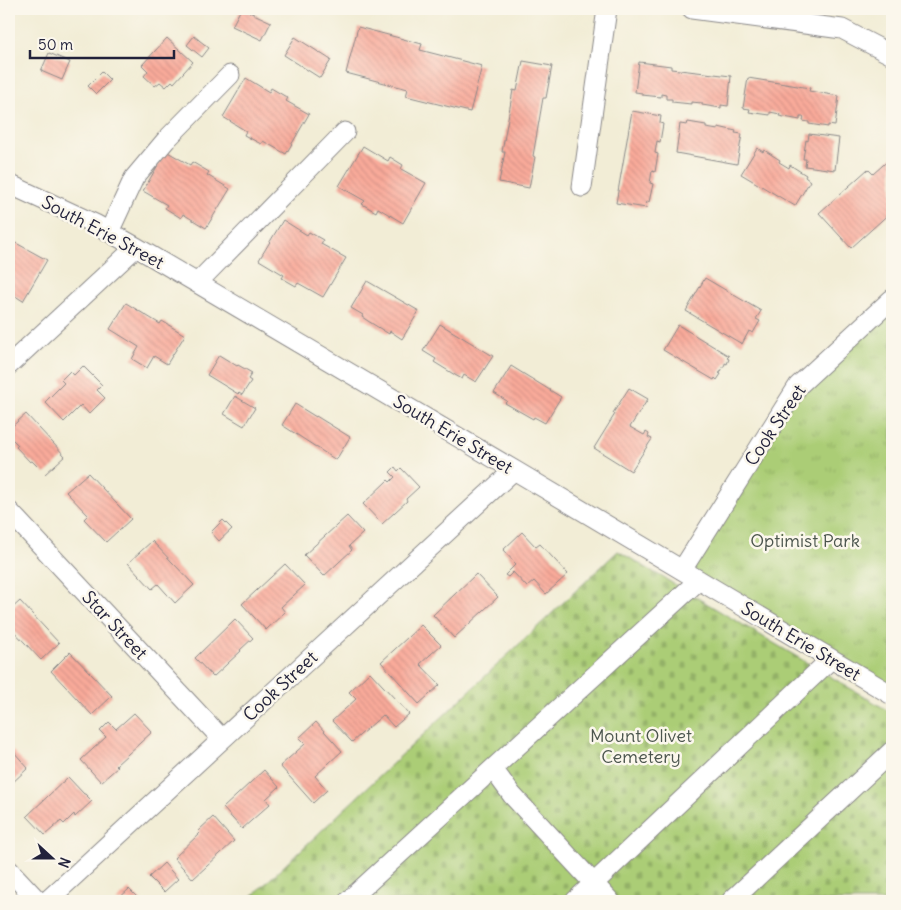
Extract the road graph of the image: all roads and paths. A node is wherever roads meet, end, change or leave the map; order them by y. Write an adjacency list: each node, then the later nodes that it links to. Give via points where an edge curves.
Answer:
1 (607, 9): 7 (street)
2 (692, 9): 3 (street, via 842,29)
3 (892, 56)
4 (230, 75): 8 (street, via 134,178)
5 (345, 132): 10 (street)
6 (9, 184): 8 (street, South Erie Street)
7 (582, 187)
8 (109, 232): 9 (street, South Erie Street)
9 (136, 247): 10 (street, South Erie Street); 12 (street)
10 (197, 283): 13 (street, South Erie Street)
11 (892, 299): 15 (street, Cook Street, via 798,386)
12 (9, 364)
13 (514, 470): 15 (street, South Erie Street); 19 (street, Cook Street)
14 (9, 511): 19 (street, Star Street)
15 (682, 570): 16 (street, South Erie Street)
16 (698, 580): 17 (street, South Erie Street); 21 (street)
17 (831, 659): 18 (street, South Erie Street); 23 (street)
18 (892, 696)
19 (222, 739): 26 (street, Cook Street)
20 (892, 751): 29 (street)
21 (493, 768): 23 (street, via 512,795); 24 (street)
22 (9, 870): 25 (street)
23 (594, 884): 27 (street); 28 (street)
24 (354, 899)
25 (38, 901)
26 (47, 901)
27 (575, 901)
28 (610, 901)
29 (731, 901)

